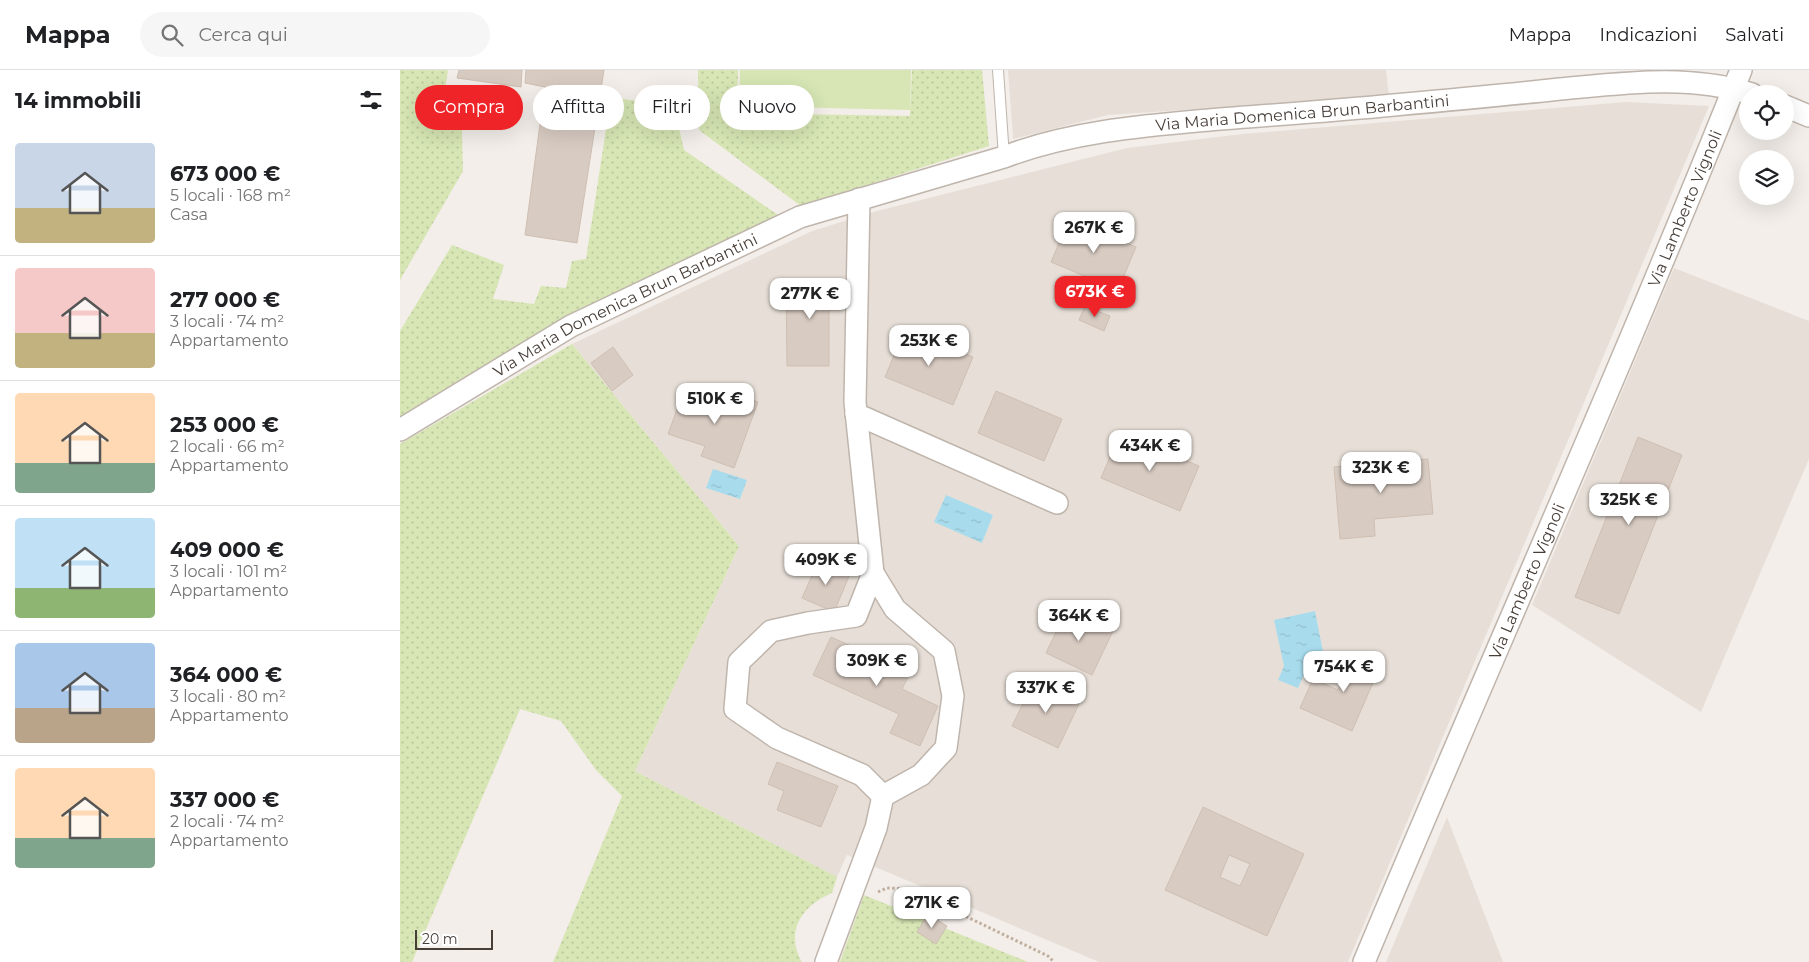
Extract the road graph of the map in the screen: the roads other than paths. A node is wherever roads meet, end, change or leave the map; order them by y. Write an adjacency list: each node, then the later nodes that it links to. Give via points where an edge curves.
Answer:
1 (998, 70): 5 (lane)
2 (1742, 84): 5 (street, Via Maria Domenica Brun Barbantini, via 1644,81 1149,125 1066,139); 13 (street, Via Lamberto Vignoli)
3 (1794, 110): 4 (street)
4 (1809, 116)
5 (1004, 156): 6 (street, Via Maria Domenica Brun Barbantini)
6 (859, 199): 7 (street); 8 (street, Via Maria Domenica Brun Barbantini, via 800,217 571,326)
7 (856, 414): 9 (street); 10 (street)
8 (400, 430)
9 (1057, 503)
10 (873, 573): 11 (street, via 895,609 944,651 953,696 946,748 922,775); 11 (street, via 856,616 772,631 739,662 735,710 777,738 862,776)
11 (883, 796): 12 (street, via 876,828)
12 (826, 962)
13 (1364, 962)

